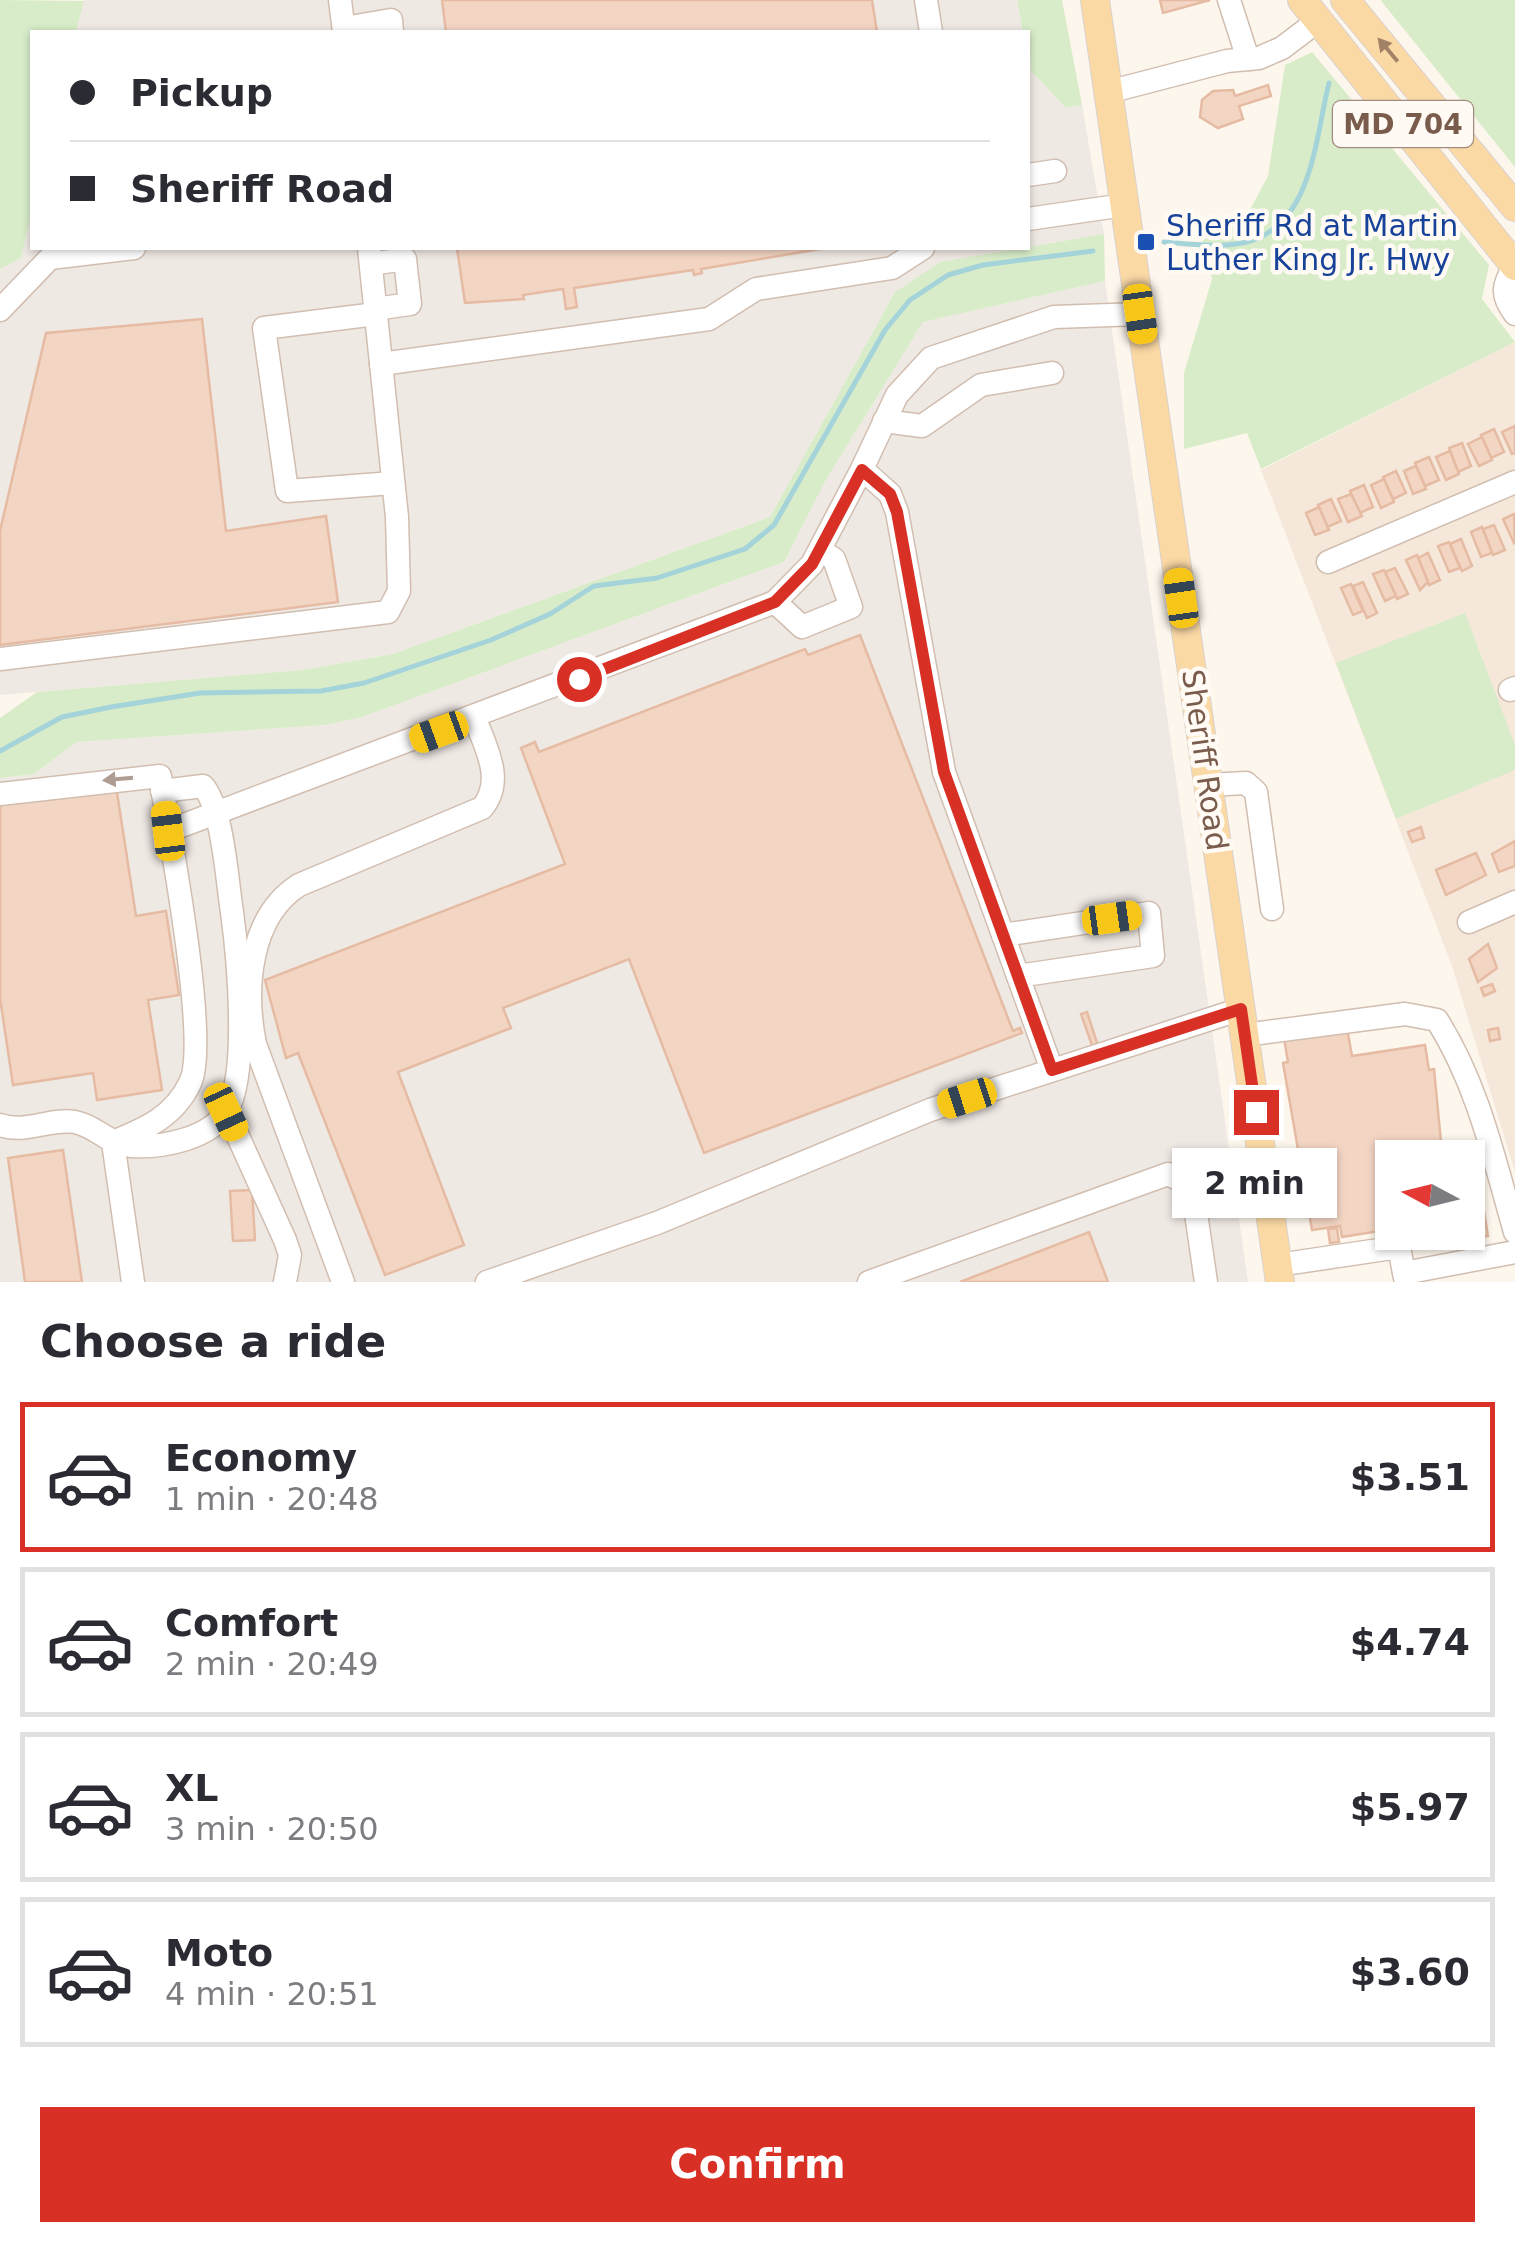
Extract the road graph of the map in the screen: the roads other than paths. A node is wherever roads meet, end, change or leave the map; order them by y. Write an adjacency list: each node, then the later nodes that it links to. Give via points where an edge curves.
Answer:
1 (340, 0): 7 (street)
2 (926, 0): 9 (street)
3 (1095, 0): 11 (main road, Sheriff Road)
4 (1229, 0): 10 (street)
5 (1345, 0): 15 (main road, MD 704, one-way to 5)
6 (1310, 10): 10 (street, via 1282,48); 21 (main road, MD 704)
7 (344, 30): 8 (street, via 390,20)
8 (392, 30)
9 (931, 30)
10 (1248, 58): 11 (street)
11 (1108, 92): 14 (main road, Sheriff Road)
12 (1055, 171): 13 (street)
13 (1030, 175)
14 (1124, 204): 16 (street); 24 (main road, Sheriff Road)
15 (1515, 207)
16 (1030, 219)
17 (117, 250): 22 (street, via 50,258)
18 (920, 250): 26 (street, via 892,268 756,289 709,319)
19 (405, 254): 20 (street); 23 (street, via 410,304)
20 (370, 256): 23 (street)
21 (1515, 265): 25 (street, via 1502,286)
22 (0, 310)
23 (376, 311): 26 (street); 31 (street, via 264,328 287,491)
24 (1140, 314): 28 (street, via 1054,318 940,354 910,378); 37 (main road, Sheriff Road)
25 (1515, 314)
26 (381, 364): 31 (street)
27 (1052, 373): 28 (street, via 981,385 922,426)
28 (884, 421): 29 (street)
29 (862, 470): 32 (street); 45 (street, via 890,494 897,512 944,772)
30 (1515, 482): 33 (street)
31 (393, 483): 35 (street, via 399,591 388,612)
32 (820, 550): 34 (street); 34 (street, via 834,559 851,607 802,627)
33 (1328, 562)
34 (775, 602): 36 (street)
35 (0, 659)
36 (475, 719): 40 (street); 59 (street, via 494,778 493,795 482,808 299,884 277,899 259,937 250,1021 255,1044)
37 (1208, 785): 43 (street, via 1246,783 1256,792); 47 (main road, Sheriff Road)
38 (162, 791): 39 (street, one-way to 39, via 160,776); 40 (street, via 203,786); 41 (street)
39 (0, 794)
40 (215, 815): 41 (street); 49 (street, via 238,956 238,1080)
41 (168, 831): 51 (street, via 198,1058 180,1102 155,1124)
42 (1515, 902): 44 (street)
43 (1272, 908)
44 (1469, 922)
45 (1003, 934): 46 (street); 46 (street, via 1149,913 1153,956)
46 (1018, 976): 48 (street)
47 (1243, 1022): 48 (street); 52 (street, via 1404,1014 1436,1020 1491,1142); 55 (main road, Sheriff Road)
48 (1052, 1070): 60 (street, via 930,1110 612,1240)
49 (226, 1112): 51 (street, via 175,1143); 58 (street, via 290,1255)
50 (0, 1125): 51 (street, via 26,1129 70,1121)
51 (112, 1142): 57 (street)
52 (1515, 1232)
53 (1515, 1252): 56 (street)
54 (1333, 1258): 55 (street); 56 (street, via 1399,1248); 63 (street)
55 (1279, 1274)
56 (1405, 1277)
57 (134, 1282)
58 (286, 1282)
59 (342, 1282)
60 (487, 1282)
61 (869, 1282): 62 (street, via 1168,1174 1192,1186)
62 (1206, 1282)
63 (1337, 1282)

